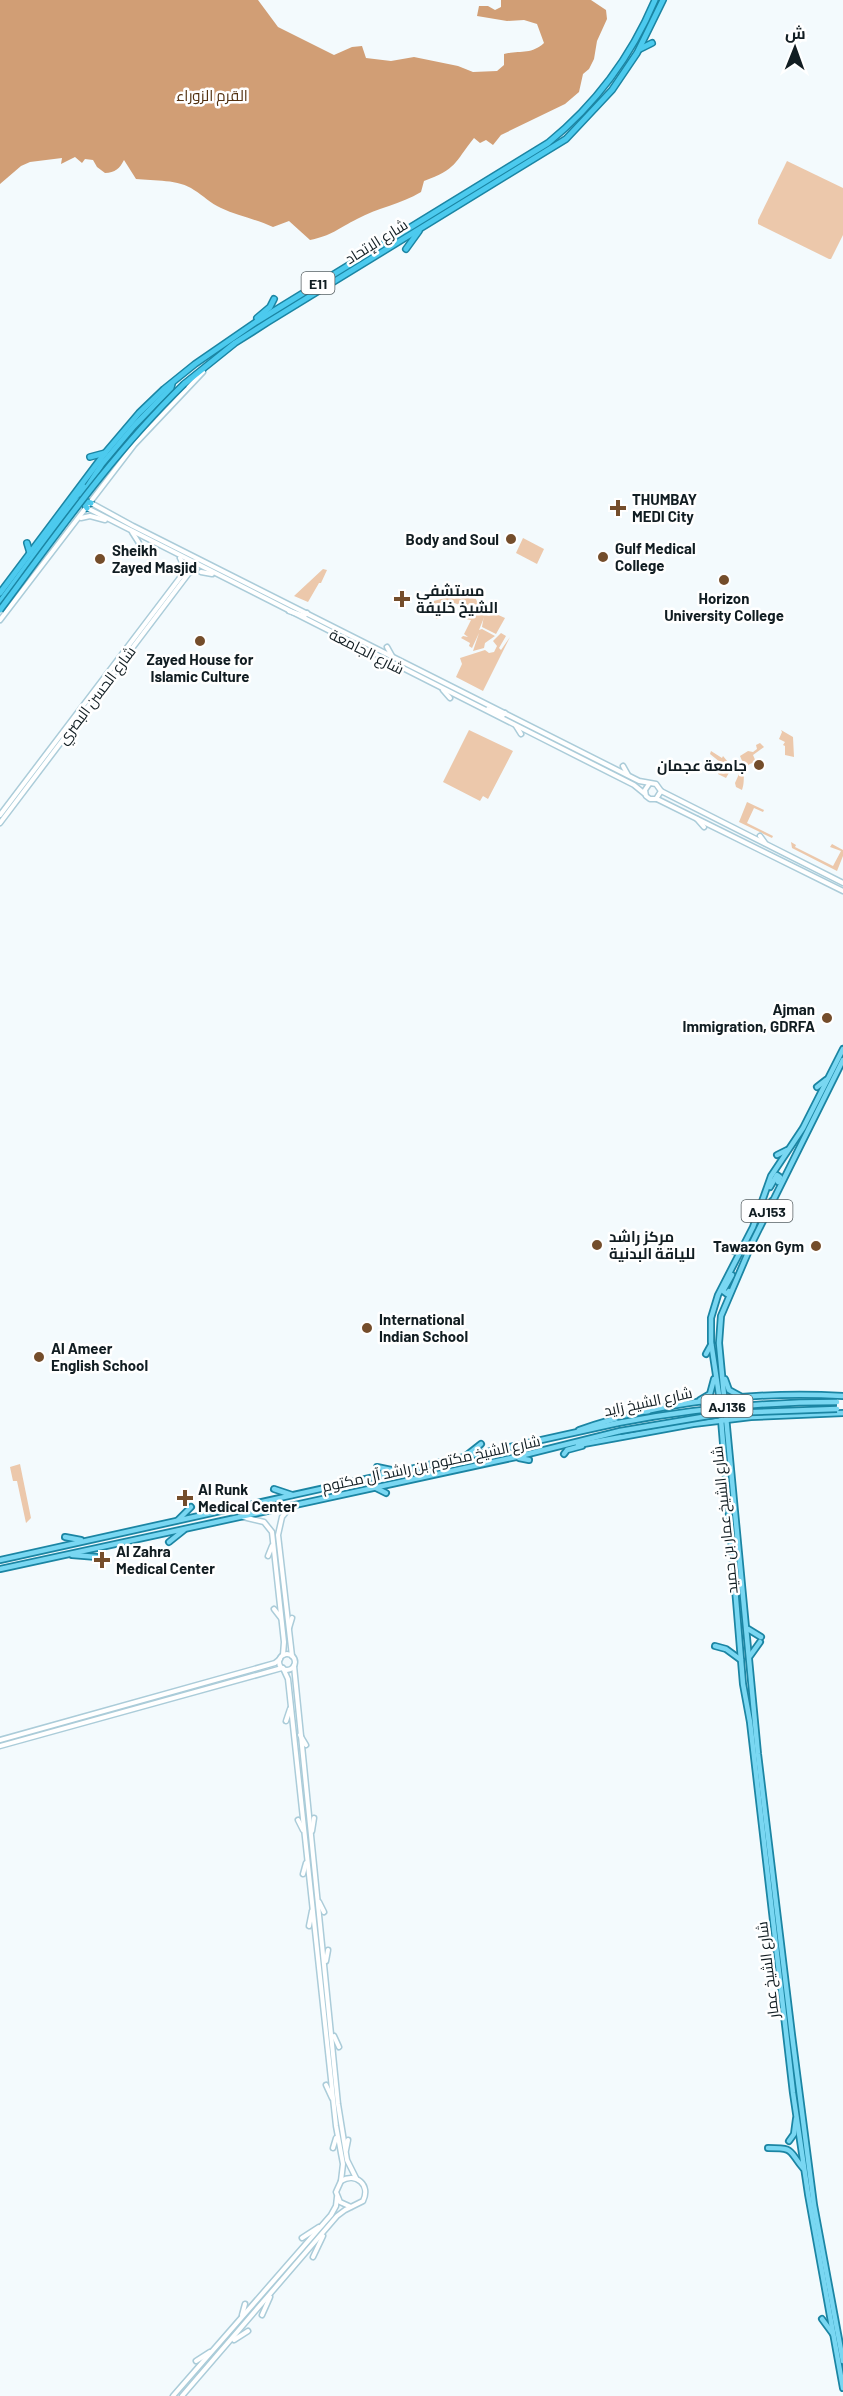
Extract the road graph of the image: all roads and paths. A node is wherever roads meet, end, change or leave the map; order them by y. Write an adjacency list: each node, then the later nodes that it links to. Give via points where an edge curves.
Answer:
1 (655, 0): 8 (highway, شارع الإتحاد / E11, via 617,71 558,135)
2 (663, 0): 4 (highway, شارع الإتحاد / E11)
3 (652, 43): 4 (highway)
4 (637, 52): 5 (highway, شارع الإتحاد / E11, via 612,90 566,139)
5 (423, 226): 6 (highway); 9 (highway, شارع الإتحاد / E11, via 268,322)
6 (406, 249)
7 (274, 299): 8 (highway)
8 (249, 327): 10 (highway, شارع الإتحاد / E11)
9 (209, 364): 14 (main road, via 142,435); 46 (highway, شارع الإتحاد / E11, bridge, via 158,409 118,453)
10 (172, 382): 11 (highway, شارع الإتحاد / E11); 13 (highway, via 171,388 130,430)
11 (105, 453): 12 (highway); 21 (highway, شارع الإتحاد / E11)
12 (90, 457)
13 (97, 472): 15 (highway); 19 (highway)
14 (103, 485): 15 (main road, via 92,498 86,496); 16 (main road)
15 (86, 489): 17 (highway)
16 (98, 494): 18 (main road); 20 (main road)
17 (82, 500): 18 (highway); 19 (highway)
18 (91, 507): 20 (main road, شارع الجامعة); 23 (main road); 24 (main road, شارع الجامعة)
19 (68, 509): 23 (main road, via 81,507); 45 (highway)
20 (105, 511): 30 (main road, شارع الجامعة)
21 (58, 514): 22 (highway); 29 (highway, شارع الإتحاد / E11)
22 (50, 515)
23 (79, 519): 24 (main road, via 90,516); 50 (main road)
24 (109, 520): 25 (main road, شارع الجامعة)
25 (131, 531): 27 (main road); 31 (main road, شارع الجامعة)
26 (27, 543): 29 (highway)
27 (138, 543)
28 (198, 552): 30 (main road)
29 (30, 553): 42 (highway, شارع الإتحاد / E11)
30 (187, 553): 33 (main road, شارع الجامعة)
31 (178, 555): 36 (main road, شارع الجامعة); 37 (main road)
32 (214, 561): 33 (main road)
33 (218, 569): 39 (main road, شارع الجامعة)
34 (195, 570): 37 (main road, شارع الحسن البصري)
35 (201, 572): 36 (main road)
36 (215, 574): 40 (main road, شارع الجامعة)
37 (184, 576): 74 (main road, شارع الحسن البصري); 76 (main road, شارع الحسن البصري)
38 (258, 583): 39 (main road)
39 (261, 590): 43 (main road, شارع الجامعة)
40 (249, 591): 44 (main road); 47 (main road, شارع الجامعة)
41 (279, 593): 43 (main road)
42 (0, 594)
43 (273, 596): 48 (main road, شارع الجامعة)
44 (253, 599)
45 (0, 602)
46 (0, 610)
47 (288, 611): 48 (main road, via 304,616); 52 (main road, شارع الجامعة)
48 (307, 613): 51 (main road, شارع الجامعة)
49 (328, 618): 51 (main road)
50 (0, 620)
51 (321, 620): 55 (main road, شارع الجامعة)
52 (311, 623): 53 (main road); 56 (main road, شارع الجامعة)
53 (303, 624)
54 (387, 647): 55 (main road)
55 (393, 656): 61 (main road, شارع الجامعة)
56 (422, 678): 57 (main road); 58 (main road, شارع الجامعة)
57 (414, 680)
58 (443, 689): 60 (main road); 62 (main road, شارع الجامعة)
59 (484, 697): 61 (main road)
60 (450, 698)
61 (475, 698): 63 (main road, شارع الجامعة)
62 (484, 709): 63 (main road); 66 (main road, شارع الجامعة)
63 (505, 713): 65 (main road, شارع الجامعة)
64 (518, 713): 65 (main road)
65 (522, 721): 71 (main road, شارع الجامعة)
66 (515, 726): 67 (main road); 68 (main road, شارع الجامعة)
67 (521, 734)
68 (549, 742): 70 (main road); 72 (main road, شارع الجامعة)
69 (576, 743): 71 (main road)
70 (540, 744)
71 (568, 745): 78 (main road, شارع الجامعة)
72 (568, 752): 73 (main road); 82 (main road, شارع الجامعة)
73 (572, 760)
74 (40, 763): 76 (main road); 77 (main road, شارع الحسن البصري)
75 (622, 766): 78 (main road)
76 (37, 774): 80 (main road, شارع الحسن البصري)
77 (30, 775): 80 (main road); 86 (main road, شارع الحسن البصري)
78 (628, 775): 79 (main road, شارع الجامعة)
79 (649, 784): 81 (main road, via 656,784); 82 (main road)
80 (28, 785): 88 (main road, شارع الحسن البصري)
81 (661, 791): 83 (main road); 85 (main road)
82 (645, 794): 83 (main road)
83 (656, 799): 87 (main road)
84 (711, 811): 85 (main road)
85 (702, 813): 91 (main road)
86 (0, 815)
87 (695, 816): 89 (main road); 93 (main road)
88 (0, 823)
89 (704, 827)
90 (760, 836): 91 (main road)
91 (765, 844): 96 (main road)
92 (776, 863): 93 (main road)
93 (787, 863): 95 (main road)
94 (833, 873): 96 (main road)
95 (810, 874): 97 (main road); 99 (main road)
96 (826, 875): 98 (main road)
97 (812, 881)
98 (843, 883)
99 (843, 891)
100 (843, 1049): 102 (main road, شارع الشيخ عمار بن حميد / AJ153)
101 (843, 1060): 105 (main road, شارع الشيخ عمار بن حميد / AJ153)
102 (828, 1078): 103 (main road); 107 (main road, شارع الشيخ عمار بن حميد / AJ153)
103 (817, 1087)
104 (834, 1090): 105 (main road)
105 (825, 1097): 106 (main road, شارع الشيخ عمار بن حميد / AJ153)
106 (802, 1141): 109 (main road); 110 (main road, شارع الشيخ عمار بن حميد / AJ153)
107 (789, 1148): 108 (main road); 111 (main road, شارع الشيخ عمار بن حميد / AJ153)
108 (777, 1155)
109 (802, 1155)
110 (776, 1193): 111 (main road, via 778,1175); 112 (main road, شارع الشيخ عمار بن حميد / AJ153)
111 (764, 1195): 115 (main road, شارع الشيخ عمار بن حميد / AJ153)
112 (772, 1200): 114 (main road); 119 (main road, شارع الشيخ عمار بن حميد / AJ153)
113 (754, 1205): 115 (main road)
114 (772, 1214)
115 (756, 1220): 116 (main road, شارع الشيخ عمار بن حميد / AJ153)
116 (744, 1245): 117 (main road); 118 (main road, شارع الشيخ عمار بن حميد / AJ153)
117 (734, 1251)
118 (733, 1267): 119 (main road, via 725,1294); 121 (main road, شارع الشيخ عمار بن حميد / AJ153)
119 (740, 1270): 125 (main road, شارع الشيخ عمار بن حميد / AJ153, via 720,1321)
120 (723, 1272): 121 (main road)
121 (724, 1284): 122 (main road, شارع الشيخ عمار بن حميد / AJ153, via 712,1311)
122 (711, 1345): 123 (main road); 124 (main road, شارع الشيخ عمار بن حميد / AJ153)
123 (706, 1354)
124 (715, 1370): 131 (main road, via 710,1394); 132 (main road, شارع الشيخ عمار بن حميد / AJ153)
125 (722, 1371): 127 (main road, via 732,1392); 132 (main road, شارع الشيخ عمار بن حميد / AJ153)
126 (843, 1396): 127 (main road, شارع الشيخ زايد)
127 (748, 1397): 132 (main road, شارع الشيخ زايد)
128 (840, 1402): 143 (main road, شارع الشيخ مكتوم بن راشد آل مكتوم / AJ136, bridge, via 724,1406)
129 (698, 1403): 130 (main road); 131 (main road, شارع الشيخ زايد); 132 (main road, شارع الشيخ زايد)
130 (713, 1405): 132 (main road); 138 (main road)
131 (682, 1406): 135 (main road, شارع الشيخ زايد)
132 (722, 1408): 137 (main road, via 735,1417); 138 (main road); 139 (main road, شارع الشيخ زايد); 141 (main road, شارع الشيخ زايد); 145 (main road, شارع الشيخ عمار بن حميد)
133 (635, 1409): 135 (main road)
134 (841, 1410): 136 (main road, شارع الشيخ زايد); 147 (main road, شارع الشيخ مكتوم بن راشد آل مكتوم / AJ136, bridge, via 726,1413 620,1431)
135 (648, 1412): 143 (main road, شارع الشيخ زايد)
136 (806, 1415): 137 (main road, شارع الشيخ زايد); 140 (main road)
137 (751, 1417): 139 (main road, شارع الشيخ زايد)
138 (714, 1418): 141 (main road)
139 (738, 1419): 145 (main road)
140 (816, 1419)
141 (693, 1424): 142 (main road, شارع الشيخ زايد)
142 (682, 1426): 144 (main road, شارع الشيخ زايد); 145 (main road, via 711,1426)
143 (567, 1435): 150 (main road, شارع الشيخ مكتوم بن راشد آل مكتوم / AJ136)
144 (616, 1438): 147 (main road, شارع الشيخ زايد); 148 (main road, via 570,1449)
145 (724, 1438): 171 (main road, شارع الشيخ عمار بن حميد); 182 (main road, شارع الشيخ عمار بن حميد)
146 (481, 1444): 150 (main road)
147 (567, 1445): 149 (main road, شارع الشيخ مكتوم بن راشد آل مكتوم / AJ136)
148 (564, 1454)
149 (516, 1457): 151 (main road); 154 (main road, شارع الشيخ مكتوم بن راشد آل مكتوم / AJ136)
150 (460, 1459): 153 (main road, شارع الشيخ مكتوم بن راشد آل مكتوم / AJ136)
151 (529, 1460)
152 (377, 1467): 153 (main road)
153 (399, 1472): 159 (main road, شارع الشيخ مكتوم بن راشد آل مكتوم / AJ136)
154 (433, 1474): 155 (main road); 156 (main road, شارع الشيخ مكتوم بن راشد آل مكتوم / AJ136)
155 (418, 1484)
156 (373, 1487): 158 (main road); 160 (main road, شارع الشيخ مكتوم بن راشد آل مكتوم / AJ136)
157 (274, 1489): 159 (main road)
158 (387, 1492)
159 (295, 1495): 163 (main road, شارع الشيخ مكتوم بن راشد آل مكتوم / AJ136)
160 (294, 1505): 162 (main road, شارع الشيخ مكتوم بن راشد آل مكتوم / AJ136); 164 (main road, via 284,1512)
161 (191, 1507): 163 (main road)
162 (240, 1517): 165 (main road, شارع الشيخ مكتوم بن راشد آل مكتوم / AJ136); 166 (main road, via 264,1522)
163 (176, 1521): 168 (main road, شارع الشيخ مكتوم بن راشد آل مكتوم / AJ136)
164 (279, 1527): 166 (main road, via 273,1523); 173 (main road)
165 (185, 1529): 169 (main road); 172 (main road, شارع الشيخ مكتوم بن راشد آل مكتوم / AJ136)
166 (272, 1532): 170 (main road)
167 (65, 1537): 168 (main road)
168 (84, 1541): 176 (main road, شارع الشيخ مكتوم بن راشد آل مكتوم / AJ136)
169 (170, 1542)
170 (273, 1543): 174 (main road); 180 (main road)
171 (731, 1547): 188 (main road, شارع الشيخ عمار)
172 (66, 1555): 175 (main road); 178 (main road, شارع الشيخ مكتوم بن راشد آل مكتوم / AJ136)
173 (280, 1555): 177 (main road); 183 (main road)
174 (268, 1556)
175 (98, 1557)
176 (0, 1559)
177 (286, 1565)
178 (0, 1570)
179 (274, 1608): 180 (main road)
180 (281, 1618): 187 (main road)
181 (292, 1618): 183 (main road)
182 (747, 1627): 186 (main road, شارع الشيخ عمار بن حميد); 186 (main road, via 761,1640)
183 (288, 1632): 185 (main road)
184 (715, 1646): 188 (main road, via 726,1648)
185 (292, 1656): 187 (main road); 189 (main road)
186 (750, 1656): 203 (main road, شارع الشيخ عمار بن حميد)
187 (282, 1657): 190 (main road); 194 (main road, via 275,1663)
188 (741, 1661): 220 (main road, شارع الشيخ عمار)
189 (294, 1666): 190 (main road); 193 (main road)
190 (283, 1668): 192 (main road, via 288,1677); 196 (main road)
191 (301, 1699): 193 (main road)
192 (291, 1706): 197 (main road); 206 (main road)
193 (296, 1706): 199 (main road)
194 (113, 1709): 195 (main road); 196 (main road)
195 (84, 1717): 198 (main road); 200 (main road)
196 (94, 1719): 198 (main road)
197 (286, 1721)
198 (71, 1726): 202 (main road)
199 (299, 1734): 201 (main road); 207 (main road)
200 (0, 1740)
201 (306, 1745)
202 (0, 1746)
203 (758, 1754): 246 (main road, شارع الشيخ عمار, via 814,2205)
204 (314, 1818): 207 (main road)
205 (297, 1820): 206 (main road)
206 (305, 1834): 208 (main road)
207 (311, 1838): 210 (main road)
208 (308, 1859): 209 (main road); 211 (main road)
209 (303, 1874)
210 (317, 1898): 212 (main road); 215 (main road)
211 (313, 1908): 213 (main road); 219 (main road)
212 (324, 1912)
213 (309, 1926)
214 (328, 1950): 215 (main road)
215 (324, 1968): 216 (main road)
216 (332, 2032): 217 (main road); 226 (main road)
217 (339, 2047)
218 (326, 2085): 219 (main road)
219 (334, 2104): 221 (main road)
220 (796, 2116): 223 (main road); 227 (main road, شارع الشيخ عمار)
221 (337, 2134): 224 (main road); 229 (main road, via 343,2168)
222 (348, 2140): 226 (main road)
223 (789, 2141)
224 (333, 2148)
225 (768, 2148): 227 (main road, via 791,2151)
226 (345, 2150): 228 (main road)
227 (805, 2170): 242 (main road, شارع الشيخ عمار)
228 (356, 2178): 229 (main road); 231 (main road, via 365,2186 366,2196)
229 (341, 2181): 230 (main road)
230 (337, 2196): 231 (main road, via 342,2204); 232 (main road, via 335,2210)
231 (351, 2207): 233 (main road)
232 (324, 2223): 234 (main road); 239 (main road)
233 (326, 2230): 235 (main road); 236 (main road)
234 (302, 2238)
235 (313, 2257)
236 (271, 2293): 238 (main road); 243 (main road)
237 (245, 2304): 239 (main road)
238 (262, 2315)
239 (242, 2318): 244 (main road)
240 (822, 2319): 242 (main road)
241 (248, 2331): 243 (main road)
242 (834, 2336): 248 (main road, شارع الشيخ عمار)
243 (228, 2344): 247 (main road)
244 (215, 2348): 245 (main road); 249 (main road)
245 (196, 2361)
246 (843, 2361)
247 (192, 2384): 250 (main road); 251 (main road)
248 (843, 2388): 252 (main road, شارع الشيخ عمار)
249 (173, 2396)
250 (182, 2396)
251 (187, 2396)
252 (842, 2396)

